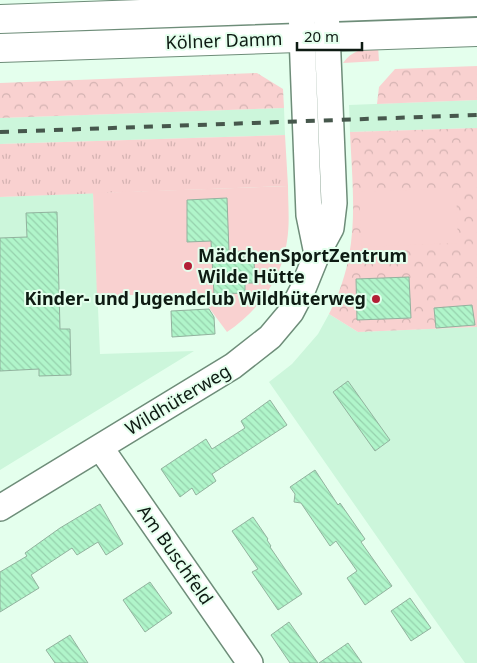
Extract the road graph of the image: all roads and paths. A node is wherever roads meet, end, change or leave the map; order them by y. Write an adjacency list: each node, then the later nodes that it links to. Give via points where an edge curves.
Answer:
1 (477, 2): 2 (street, Kölner Damm)
2 (313, 8): 3 (street, Kölner Damm); 5 (street, Wildhüterweg)
3 (0, 19)
4 (477, 32): 5 (street, Kölner Damm)
5 (315, 38): 6 (street, Kölner Damm); 7 (street, Wildhüterweg, via 309,215 317,254 292,312 270,337 233,366)
6 (0, 48)
7 (100, 446): 8 (street, Wildhüterweg); 9 (street, Am Buschfeld)
8 (0, 508)
9 (250, 663)

